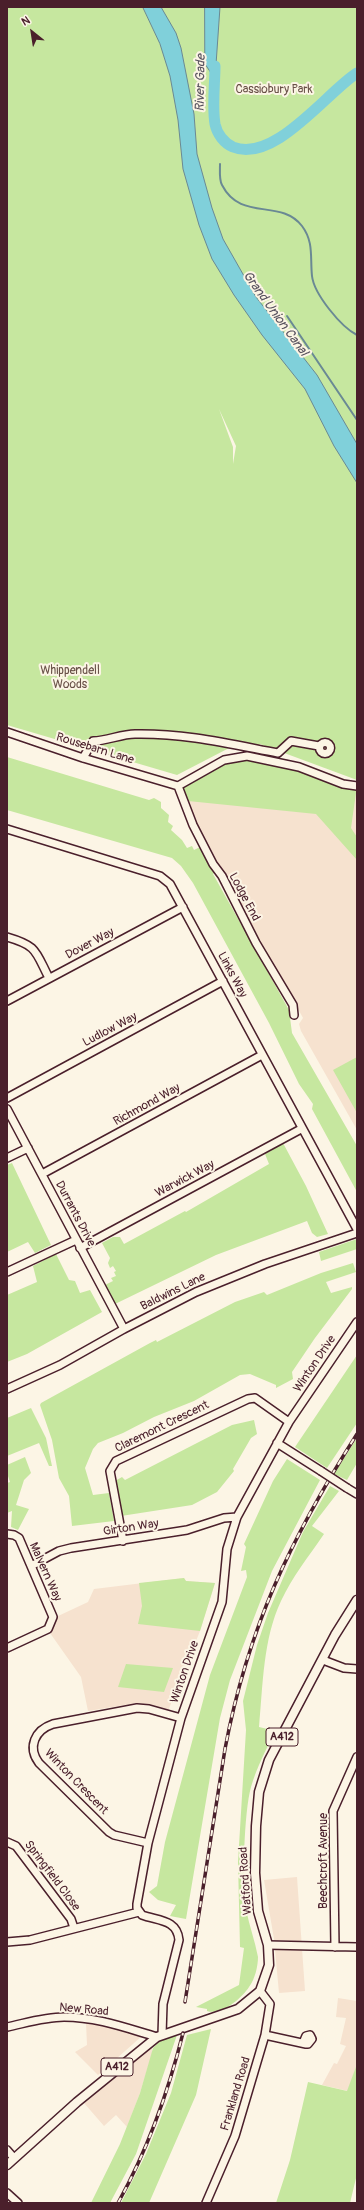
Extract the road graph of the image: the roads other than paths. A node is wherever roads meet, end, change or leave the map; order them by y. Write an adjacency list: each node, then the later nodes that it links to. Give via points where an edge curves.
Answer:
1 (7, 732): 3 (street, Rousebarn Lane)
2 (319, 746): 3 (street, via 291,740 278,753 168,734 133,734 93,741)
3 (83, 758): 4 (street, Rousebarn Lane)
4 (178, 786): 5 (street, via 224,760 247,756 299,767); 12 (street, Lodge End, via 193,825 256,943 292,1002)
5 (356, 786)
6 (7, 829): 7 (street, Links Way, via 160,876 170,884)
7 (183, 907): 9 (street, Dover Way); 10 (street, Links Way)
8 (7, 937): 9 (street, via 33,947)
9 (49, 978): 11 (street, Dover Way)
10 (223, 981): 13 (street, Links Way); 14 (street, Ludlow Way)
11 (7, 1001)
12 (294, 1015)
13 (262, 1055): 16 (street, Links Way); 19 (street, Richmond Way)
14 (7, 1098)
15 (7, 1109): 17 (street, Durrants Drive)
16 (301, 1129): 20 (street, Links Way); 23 (street, Warwick Way)
17 (28, 1148): 18 (street); 19 (street, Durrants Drive)
18 (7, 1158)
19 (42, 1174): 22 (street, Durrants Drive)
20 (357, 1229)
21 (357, 1233): 26 (street, Baldwins Lane, via 226,1278)
22 (76, 1240): 23 (street, Durrants Drive); 24 (street)
23 (80, 1248): 26 (street, Durrants Drive)
24 (7, 1272)
25 (357, 1322): 28 (street, Winton Drive)
26 (124, 1329): 27 (street, Baldwins Lane, via 60,1365)
27 (7, 1389)
28 (289, 1422): 29 (street, Winton Drive); 33 (street, Claremont Crescent, via 255,1398 248,1398 116,1461 110,1471)
29 (277, 1443): 30 (street, bridge); 31 (street, Winton Drive)
30 (357, 1494)
31 (237, 1517): 33 (street, Girton Way, via 224,1518 187,1530); 39 (street, Winton Drive, via 227,1549 222,1602)
32 (7, 1534): 34 (street, Malvern Way, via 19,1538)
33 (123, 1541): 34 (street, Girton Way, via 70,1548)
34 (31, 1566): 36 (street, Malvern Way, via 53,1617 48,1629)
35 (357, 1600): 37 (main road, Watford Road / A412)
36 (7, 1648)
37 (323, 1660): 38 (street, via 344,1668); 46 (main road, Watford Road / A412, via 269,1760 259,1792 255,1873 258,1911)
38 (357, 1669)
39 (181, 1718): 42 (street, Winton Drive); 42 (street, Winton Crescent, via 137,1708 53,1724 43,1728 34,1740 33,1750 39,1763 109,1832)
40 (357, 1757): 47 (street, Beechcroft Avenue, via 333,1811)
41 (7, 1842): 44 (street, Springfield Close, via 16,1846 71,1919)
42 (148, 1843): 43 (street, Winton Drive, via 137,1904)
43 (139, 1912): 44 (street, Springfield Close); 52 (street, via 146,1917 168,1922 179,1934 163,2004)
44 (74, 1928): 45 (street, Springfield Close, via 30,1940)
45 (7, 1942)
46 (268, 1945): 47 (street); 49 (main road, Watford Road / A412, via 269,1965)
47 (335, 1946): 48 (street)
48 (357, 1947)
49 (260, 1991): 51 (street, Frankland Road, via 270,2004); 52 (main road, A412, via 238,2009)
50 (7, 2027): 52 (street, New Road, via 50,2018 89,2019)
51 (265, 2035): 53 (street); 59 (street, Frankland Road, via 236,2136)
52 (159, 2036): 55 (main road, A412, via 119,2066)
53 (303, 2043)
54 (7, 2150): 55 (street)
55 (14, 2158): 56 (main road, A412)
56 (7, 2165)
57 (7, 2193): 58 (street)
58 (18, 2203)
59 (206, 2203)

